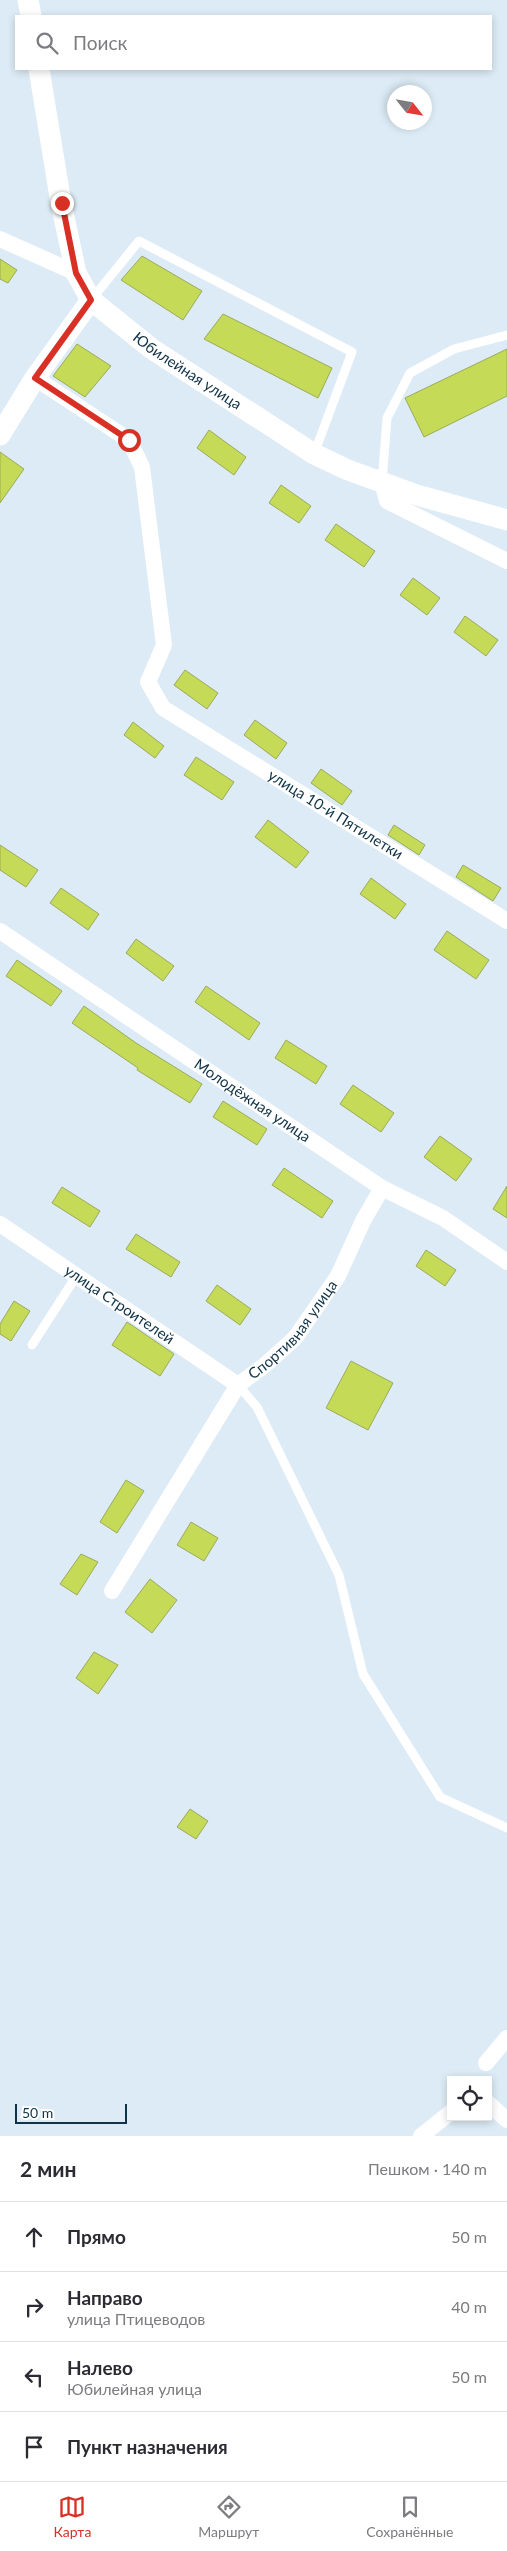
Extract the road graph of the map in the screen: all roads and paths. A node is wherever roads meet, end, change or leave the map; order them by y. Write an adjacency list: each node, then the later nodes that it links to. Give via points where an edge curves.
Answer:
1 (28, 0): 2 (street)
2 (31, 15)
3 (39, 70): 5 (street, Юбилейная улица)
4 (0, 239): 5 (street)
5 (76, 273): 6 (street, Юбилейная улица)
6 (91, 300): 8 (street); 10 (street, Юбилейная улица, via 152,349); 10 (lane, via 139,240 352,352)
7 (507, 335): 11 (lane, via 454,349 410,373 387,418)
8 (35, 378): 9 (street); 14 (street, улица 10-й Пятилетки, via 129,440 142,467 164,645 148,682 163,708)
9 (0, 435)
10 (314, 454): 11 (street, Юбилейная улица)
11 (382, 482): 12 (street, Юбилейная улица); 13 (street, via 387,501)
12 (507, 520)
13 (507, 561)
14 (507, 921)
15 (0, 931): 16 (street, Молодёжная улица)
16 (382, 1188): 18 (street, Молодёжная улица, via 443,1218); 21 (street, Спортивная улица, via 338,1276 295,1338 266,1366)
17 (0, 1224): 19 (street, улица Строителей)
18 (507, 1262)
19 (76, 1275): 20 (lane); 21 (street, улица Строителей)
20 (32, 1344)
21 (238, 1385): 22 (street, Спортивная улица); 23 (lane, via 257,1407 339,1575 362,1674 440,1797)
22 (112, 1591)
23 (507, 1828)
24 (507, 2038): 25 (street)
25 (486, 2063)
26 (492, 2107): 28 (street)
27 (447, 2115): 29 (street)
28 (507, 2120)
29 (422, 2136)

